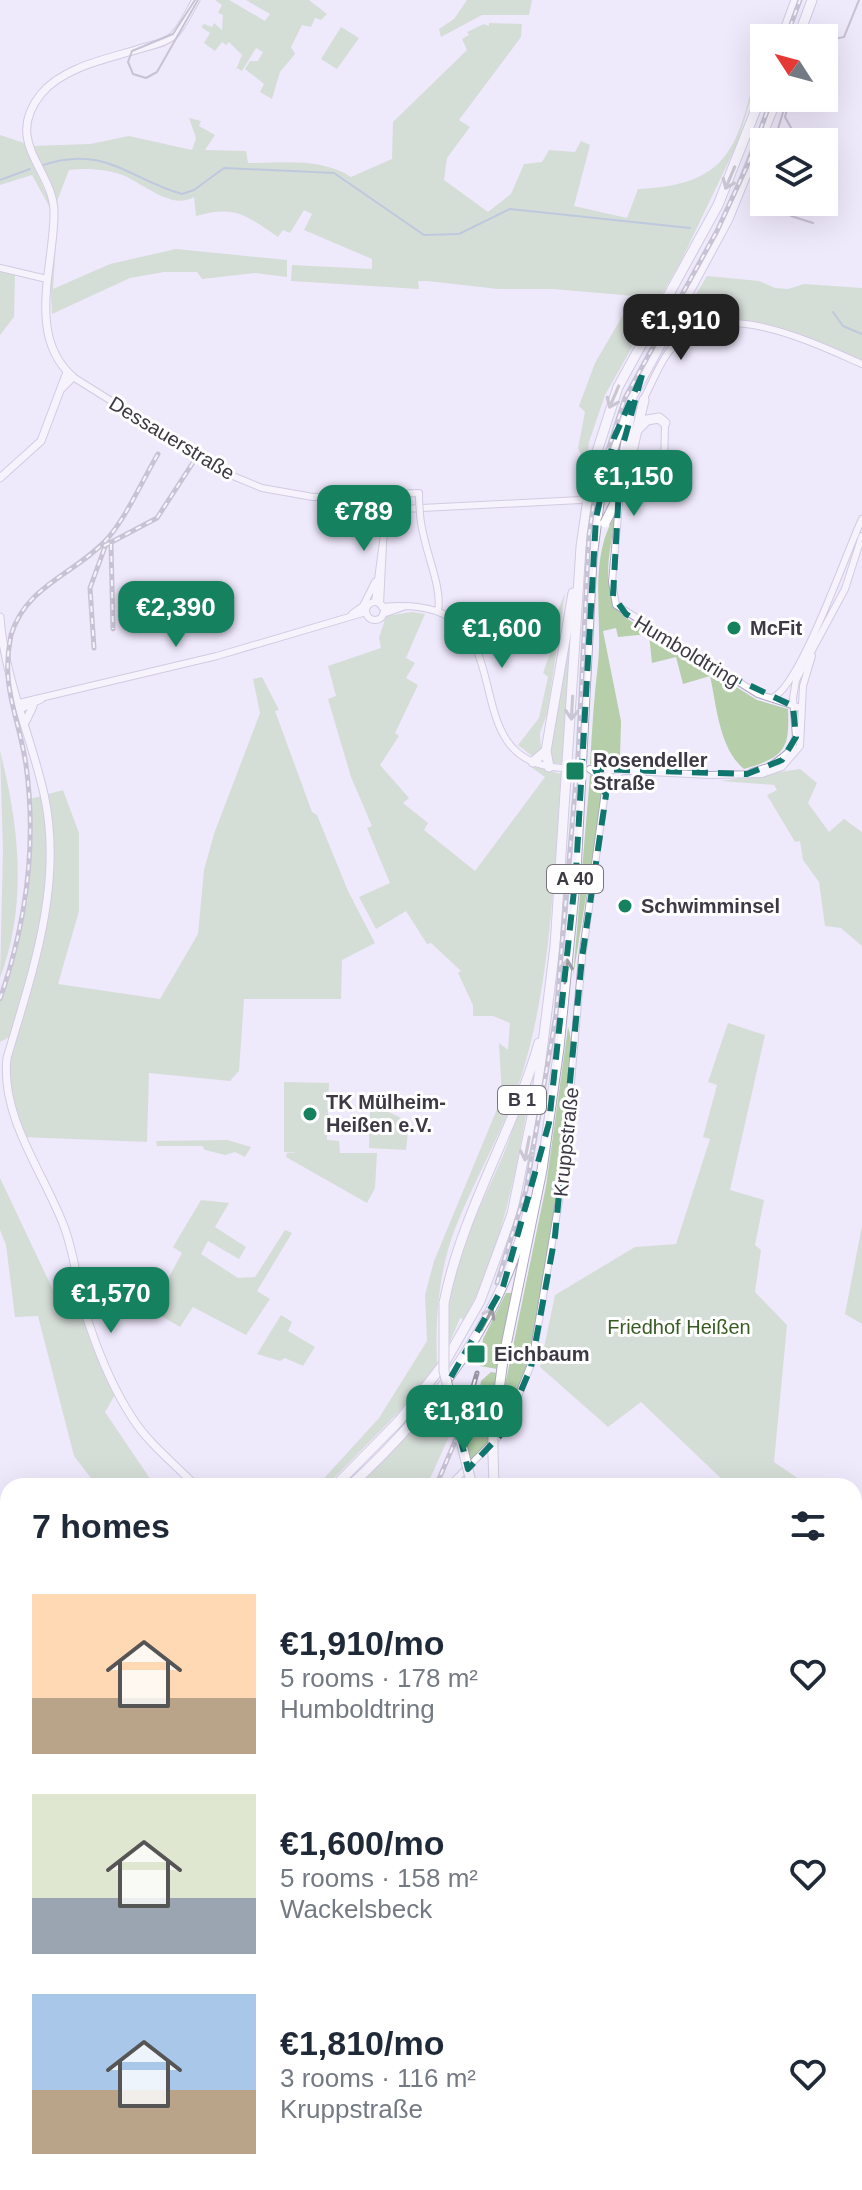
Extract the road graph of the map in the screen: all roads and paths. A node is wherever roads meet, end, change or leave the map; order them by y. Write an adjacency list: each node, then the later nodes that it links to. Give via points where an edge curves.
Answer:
1 (196, 0): 9 (main road, via 169,39 74,70 54,81 33,107 26,136 54,212)
2 (795, 0): 4 (highway)
3 (812, 0): 5 (highway)
4 (787, 24)
5 (803, 24)
6 (755, 112): 25 (highway, A 40, one-way to 25, via 722,197 612,402 588,484)
7 (771, 112): 12 (highway, A 40, via 728,219)
8 (0, 268): 9 (street)
9 (47, 279): 11 (main road, via 47,325 55,354)
10 (862, 364): 13 (street, Humboldtring, via 787,333 720,324 679,339)
11 (70, 374): 17 (main road, via 41,441); 31 (street, Dessauerstraße, bridge, via 228,474 262,488 313,497 419,497 421,540 440,594)
12 (642, 375): 16 (highway, via 626,426); 26 (highway, A 40, via 606,467)
13 (644, 400): 15 (highway); 16 (street, Humboldtring, via 629,433)
14 (665, 423): 15 (highway, via 647,420); 18 (street, via 660,480)
15 (635, 433): 16 (highway)
16 (626, 460): 18 (street, Humboldtring); 26 (highway, bridge, via 624,485 605,523)
17 (0, 478)
18 (619, 497): 19 (street); 39 (street, Humboldtring, via 612,582 616,605 717,670)
19 (608, 498)
20 (580, 500): 22 (street, via 412,506 389,519)
21 (862, 519): 35 (street, via 836,590)
22 (382, 536): 24 (street); 27 (street)
23 (862, 536): 36 (street, via 845,589)
24 (377, 574): 30 (street); 34 (street, via 363,606)
25 (579, 574): 45 (highway); 53 (highway, A 40, one-way to 53, via 564,837)
26 (592, 575): 54 (highway, A 40, one-way to 26, via 576,872)
27 (382, 588): 28 (street, via 387,599); 30 (street)
28 (398, 604): 29 (street); 30 (street)
29 (407, 606): 30 (street); 31 (street)
30 (380, 607): 32 (street, via 368,605); 32 (street, via 377,620)
31 (438, 611): 46 (street, via 472,638 484,662 496,726 512,749)
32 (367, 615): 34 (street)
33 (0, 617): 40 (main road)
34 (340, 621): 38 (street)
35 (802, 655): 37 (street); 39 (street, via 786,686)
36 (812, 656): 37 (street); 43 (street)
37 (800, 673): 42 (street)
38 (45, 696): 40 (street); 41 (street)
39 (772, 698): 42 (street, Humboldtring)
40 (20, 706): 41 (street); 44 (main road)
41 (33, 706): 44 (main road)
42 (793, 706): 43 (street, Humboldtring); 51 (street, via 796,737 782,760)
43 (801, 708): 51 (street, via 800,746 782,767)
44 (25, 723): 55 (main road, via 48,818 48,891 4,1079 17,1134 57,1207 89,1324 124,1401 134,1420)
45 (546, 751): 46 (highway); 47 (highway)
46 (533, 762): 47 (street)
47 (549, 767): 48 (street)
48 (562, 768)
49 (608, 770): 50 (street); 52 (street, Kruppstraße); 52 (street, via 590,769)
50 (622, 770): 51 (street); 52 (street)
51 (747, 774)
52 (606, 791): 58 (street, Kruppstraße, via 582,958 561,1196 532,1362 504,1431)
53 (547, 1016): 56 (highway, A 40, one-way to 56, via 518,1191 480,1301 429,1385); 59 (highway, B 1, bridge, via 524,1093 459,1243 444,1303 444,1371)
54 (549, 1123): 57 (highway, A 40, one-way to 54, via 451,1379 489,1315 528,1211); 60 (highway, bridge, via 503,1360 493,1435)
55 (188, 1478)
56 (343, 1478)
57 (358, 1478)
58 (457, 1478)
59 (470, 1478)
60 (494, 1478)

